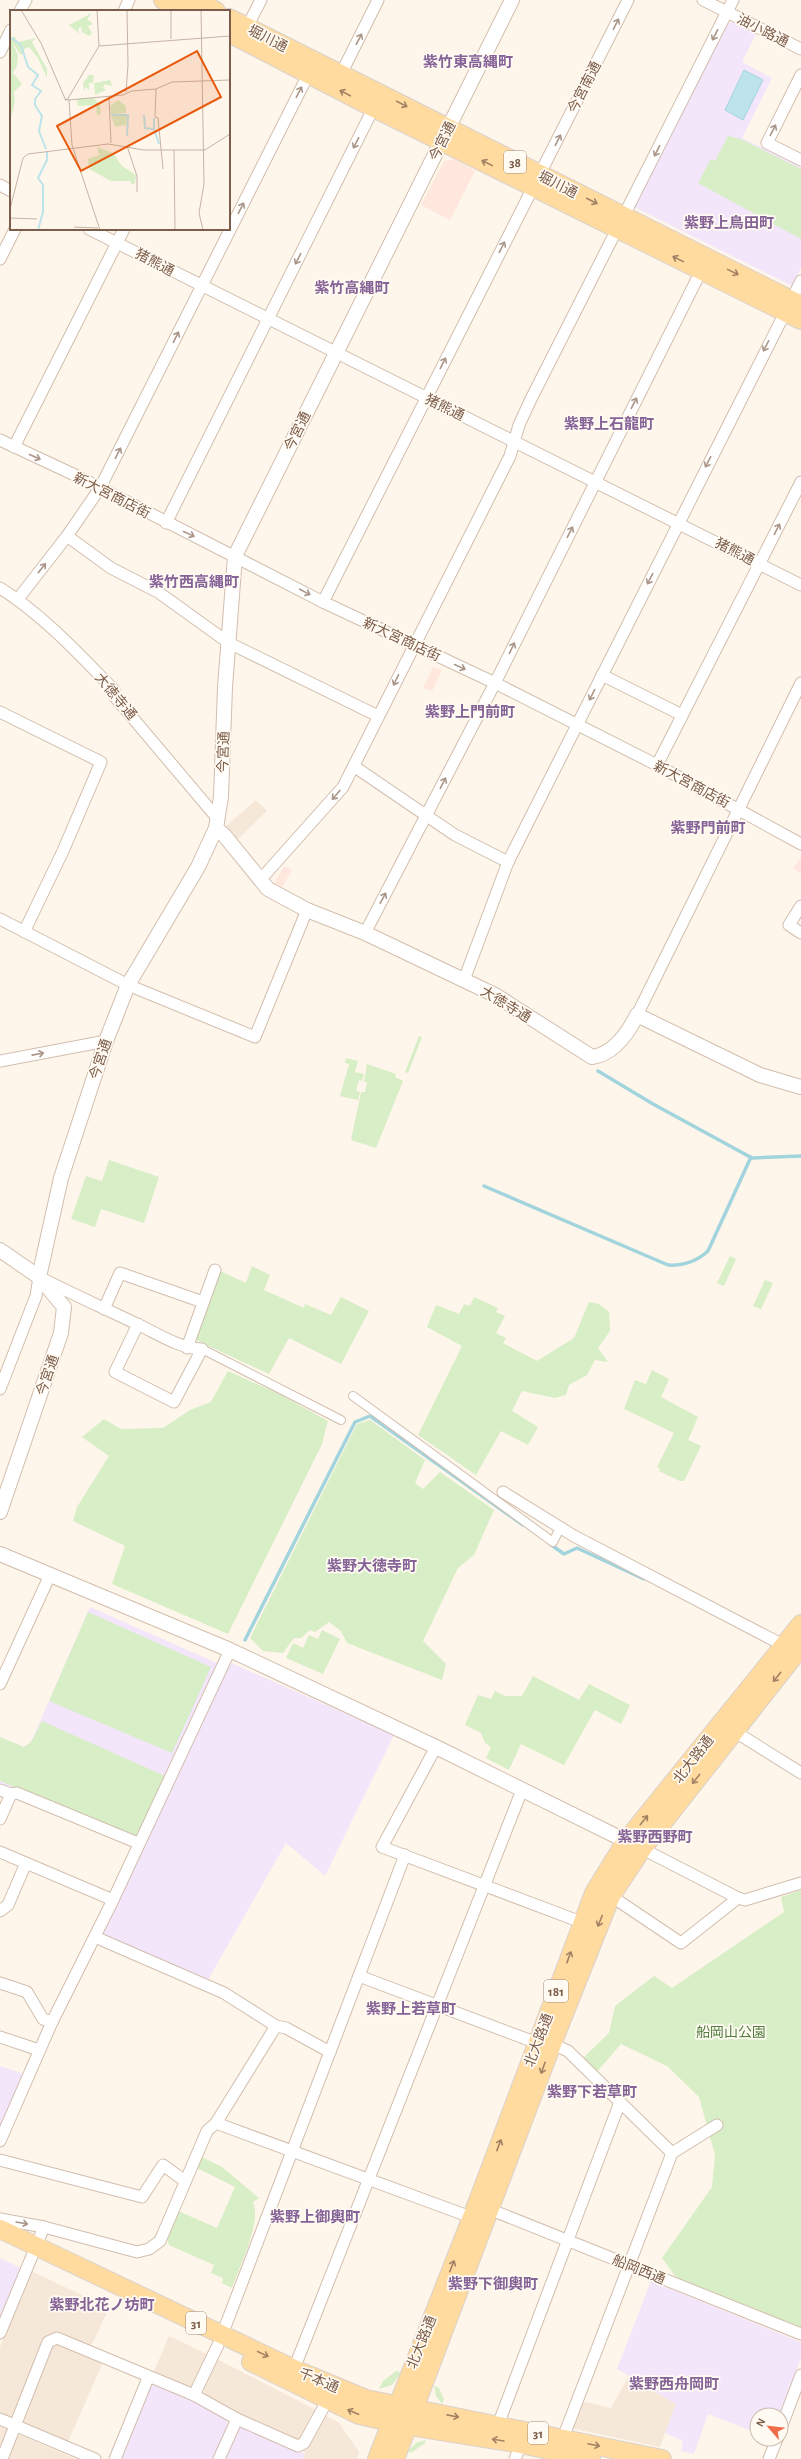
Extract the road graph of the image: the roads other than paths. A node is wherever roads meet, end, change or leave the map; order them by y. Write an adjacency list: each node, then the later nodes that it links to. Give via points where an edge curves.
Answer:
1 (26, 0): 11 (street)
2 (129, 0): 12 (street)
3 (163, 0): 13 (main road)
4 (194, 0): 14 (main road, 堀川通 / 38)
5 (261, 0): 18 (street)
6 (378, 0): 23 (street, one-way to 6)
7 (512, 0): 26 (street, 今宮通)
8 (628, 0): 28 (street, 今宮南通, one-way to 8)
9 (703, 0): 15 (street, 油小路通)
10 (733, 0): 15 (street)
11 (21, 10)
12 (124, 10)
13 (183, 10)
14 (210, 10)
15 (727, 12): 20 (street, 油小路通); 31 (street, one-way to 31)
16 (230, 21): 18 (main road, 堀川通 / 38)
17 (230, 22): 22 (main road, 堀川通 / 38)
18 (247, 27): 22 (main road, 堀川通 / 38)
19 (10, 32): 21 (street)
20 (801, 50)
21 (0, 52)
22 (312, 68): 23 (main road, 堀川通 / 38); 25 (main road, 堀川通 / 38, one-way to 22); 39 (street, one-way to 22)
23 (341, 74): 25 (main road, 堀川通 / 38)
24 (801, 75): 27 (street, one-way to 24, via 766,143)
25 (377, 101): 26 (main road, 堀川通 / 38); 41 (street, one-way to 41)
26 (445, 135): 28 (main road, 堀川通 / 38); 43 (street, 今宮通)
27 (801, 160)
28 (537, 180): 31 (main road, 堀川通 / 38); 44 (street, 今宮南通, one-way to 28)
29 (0, 185): 30 (street)
30 (10, 190)
31 (620, 223): 37 (main road, 堀川通 / 38); 46 (street, via 531,399)
32 (14, 230): 36 (street)
33 (91, 230): 35 (street, 猪熊通)
34 (123, 230): 35 (street)
35 (117, 242): 39 (street, 猪熊通); 47 (street)
36 (0, 259)
37 (704, 265): 40 (main road, 堀川通 / 38); 48 (street, one-way to 37)
38 (801, 281): 40 (street)
39 (202, 287): 41 (street, 猪熊通); 50 (street, one-way to 39)
40 (792, 306): 42 (main road, 堀川通 / 38); 51 (street, one-way to 51)
41 (267, 320): 43 (street, 猪熊通); 52 (street)
42 (801, 320)
43 (336, 352): 44 (street, 猪熊通); 54 (street, 今宮通)
44 (425, 398): 46 (street, 猪熊通); 59 (street, 今宮南通, via 422,409)
45 (0, 440): 47 (street, 新大宮商店街)
46 (514, 441): 48 (street, 猪熊通); 61 (street, via 510,456)
47 (14, 447): 50 (street, 新大宮商店街, one-way to 50)
48 (595, 482): 51 (street, 猪熊通); 63 (street, one-way to 48)
49 (801, 482): 55 (street, one-way to 49)
50 (100, 488): 52 (street, 新大宮商店街); 53 (street)
51 (678, 522): 55 (street, 猪熊通); 62 (street, one-way to 62)
52 (166, 523): 54 (street, 新大宮商店街, one-way to 54)
53 (67, 536): 58 (street, one-way to 53); 60 (street, via 111,568 158,592)
54 (235, 556): 59 (street, 新大宮商店街, one-way to 59); 60 (street, 今宮通)
55 (759, 564): 56 (street, 猪熊通); 66 (street)
56 (801, 585)
57 (0, 588): 58 (street, 大徳寺通)
58 (18, 599): 73 (street, 大徳寺通, via 46,622 114,690 115,697)
59 (323, 602): 61 (street, 新大宮商店街)
60 (229, 644): 67 (street); 73 (street, 今宮通, via 221,797)
61 (413, 645): 63 (street, 新大宮商店街, one-way to 63); 67 (street, one-way to 67)
62 (602, 675): 66 (street); 68 (street, one-way to 68)
63 (495, 683): 68 (street, 新大宮商店街); 72 (street, one-way to 63)
64 (801, 683): 71 (street)
65 (0, 712): 80 (street, via 101,762 63,851)
66 (682, 715): 69 (street)
67 (378, 716): 70 (street)
68 (577, 725): 69 (street, 新大宮商店街); 75 (street)
69 (657, 765): 71 (street, 新大宮商店街)
70 (355, 767): 72 (street); 76 (street, one-way to 76, via 343,787)
71 (739, 810): 74 (street, 新大宮商店街); 85 (street)
72 (427, 814): 75 (street, via 455,834); 81 (street, one-way to 72)
73 (217, 824): 76 (street, 大徳寺通); 84 (street, 今宮通, via 198,867)
74 (801, 844)
75 (508, 862): 83 (street)
76 (261, 880): 78 (street, 大徳寺通, via 268,889)
77 (801, 906): 82 (street, via 789,925)
78 (307, 910): 81 (street, 大徳寺通); 84 (street, via 255,1037)
79 (0, 919): 80 (street)
80 (24, 932): 84 (street)
81 (365, 933): 83 (street, 大徳寺通)
82 (801, 933)
83 (464, 980): 85 (street, 大徳寺通, via 495,995 592,1057 599,1056 628,1034)
84 (128, 985): 86 (street, 今宮通)
85 (637, 1015): 88 (street, via 760,1075)
86 (106, 1041): 87 (street, one-way to 86); 91 (street, 今宮通, via 61,1178)
87 (0, 1061)
88 (800, 1085)
89 (0, 1250): 91 (street)
90 (214, 1270): 92 (street)
91 (39, 1277): 93 (street); 97 (street, via 36,1296); 103 (street, 今宮通, via 64,1307 64,1322)
92 (203, 1302): 93 (street, via 120,1273); 95 (street)
93 (104, 1310): 94 (street)
94 (138, 1324): 95 (street); 96 (street, via 115,1372 174,1402)
95 (187, 1348): 96 (street)
96 (202, 1349): 99 (street)
97 (0, 1389)
98 (353, 1396): 101 (street)
99 (341, 1420)
100 (504, 1492): 101 (street); 102 (street)
101 (499, 1503): 104 (street)
102 (526, 1505): 104 (street); 105 (street)
103 (0, 1512)
104 (519, 1517): 105 (street, via 553,1542)
105 (560, 1528): 109 (street)
106 (0, 1554): 107 (street)
107 (50, 1575): 110 (street); 111 (street)
108 (801, 1624): 109 (main road, 北大路通 / 181)
109 (796, 1647): 112 (main road, 北大路通 / 181, one-way to 112); 119 (main road, 北大路通 / 181, one-way to 109)
110 (230, 1650): 113 (street); 118 (street)
111 (0, 1684)
112 (734, 1731): 114 (street); 119 (main road, 北大路通 / 181, one-way to 119)
113 (436, 1747): 115 (street); 121 (street, via 382,1847)
114 (801, 1773)
115 (522, 1790): 119 (street); 124 (street)
116 (5, 1792): 117 (street); 118 (street, via 17,1793)
117 (0, 1819)
118 (138, 1843): 127 (street)
119 (634, 1845): 125 (main road, 北大路通 / 181); 126 (street); 129 (main road, 北大路通 / 181, via 602,1879)
120 (0, 1852): 122 (street)
121 (404, 1856): 124 (street); 131 (street)
122 (26, 1863): 127 (street); 128 (street, via 8,1906)
123 (801, 1884): 126 (street, via 745,1900)
124 (484, 1886): 129 (street); 133 (street)
125 (611, 1896): 126 (street, via 681,1943); 137 (main road, 北大路通 / 181, one-way to 137)
126 (738, 1898)
127 (113, 1900): 130 (street)
128 (0, 1911)
129 (582, 1922): 137 (main road, 北大路通 / 181, one-way to 129)
130 (95, 1937): 134 (street); 135 (street, via 224,1993)
131 (359, 1976): 133 (street); 139 (street)
132 (0, 1983): 134 (street, via 27,1992 42,2019)
133 (437, 2005): 137 (street); 147 (street)
134 (52, 2022): 138 (street)
135 (276, 2026): 139 (street, via 286,2028); 141 (street)
136 (0, 2037): 138 (street)
137 (544, 2043): 140 (street, via 568,2051); 149 (main road, 北大路通 / 181)
138 (39, 2050): 143 (street)
139 (330, 2052): 144 (street)
140 (620, 2102): 145 (street); 153 (street)
141 (216, 2123): 144 (street, 船岡西通); 148 (street, via 207,2131)
142 (718, 2125): 145 (street)
143 (0, 2141)
144 (292, 2152): 147 (street, 船岡西通); 159 (street)
145 (672, 2154): 156 (street)
146 (0, 2160): 148 (street, via 142,2197 163,2165)
147 (368, 2180): 149 (street, 船岡西通); 160 (street)
148 (185, 2181): 151 (street, via 160,2241 149,2249 137,2252)
149 (481, 2213): 153 (street, 船岡西通); 166 (main road, 北大路通 / 181, one-way to 149); 167 (main road, 北大路通 / 181)
150 (0, 2219): 151 (street, one-way to 151)
151 (44, 2226): 155 (street)
152 (0, 2229): 155 (main road, 千本通 / 31)
153 (568, 2240): 156 (street, 船岡西通); 171 (street)
154 (0, 2243): 155 (main road, 千本通 / 31)
155 (34, 2252): 157 (street); 159 (main road, 千本通 / 31)
156 (629, 2265): 158 (street, 船岡西通); 172 (street)
157 (0, 2333)
158 (801, 2334)
159 (220, 2340): 160 (main road, 千本通 / 31, one-way to 160); 163 (street); 164 (main road, 千本通 / 31)
160 (294, 2369): 166 (main road, 千本通 / 31, via 366,2399)
161 (801, 2375): 165 (street)
162 (148, 2378): 163 (street); 170 (street, via 57,2338 48,2342); 177 (street)
163 (194, 2395): 169 (street)
164 (327, 2401): 166 (main road, 千本通 / 31, one-way to 164, via 359,2415); 169 (street, via 301,2446)
165 (789, 2407)
166 (394, 2414): 167 (main road, 千本通 / 31); 179 (main road, 北大路通 / 181)
167 (411, 2418): 171 (main road, 千本通 / 31, one-way to 171); 174 (main road, 千本通 / 31, one-way to 167); 180 (main road, 北大路通 / 181)
168 (0, 2419): 170 (street)
169 (237, 2419): 178 (street)
170 (15, 2425): 175 (street); 176 (street)
171 (498, 2425): 172 (main road, 千本通 / 31)
172 (563, 2438): 182 (main road, 千本通 / 31, one-way to 182)
173 (774, 2447): 183 (street)
174 (518, 2451): 181 (main road, 千本通 / 31)
175 (2, 2459)
176 (95, 2459)
177 (115, 2459)
178 (220, 2459)
179 (377, 2459)
180 (396, 2459)
181 (591, 2459)
182 (662, 2459)
183 (770, 2459)

